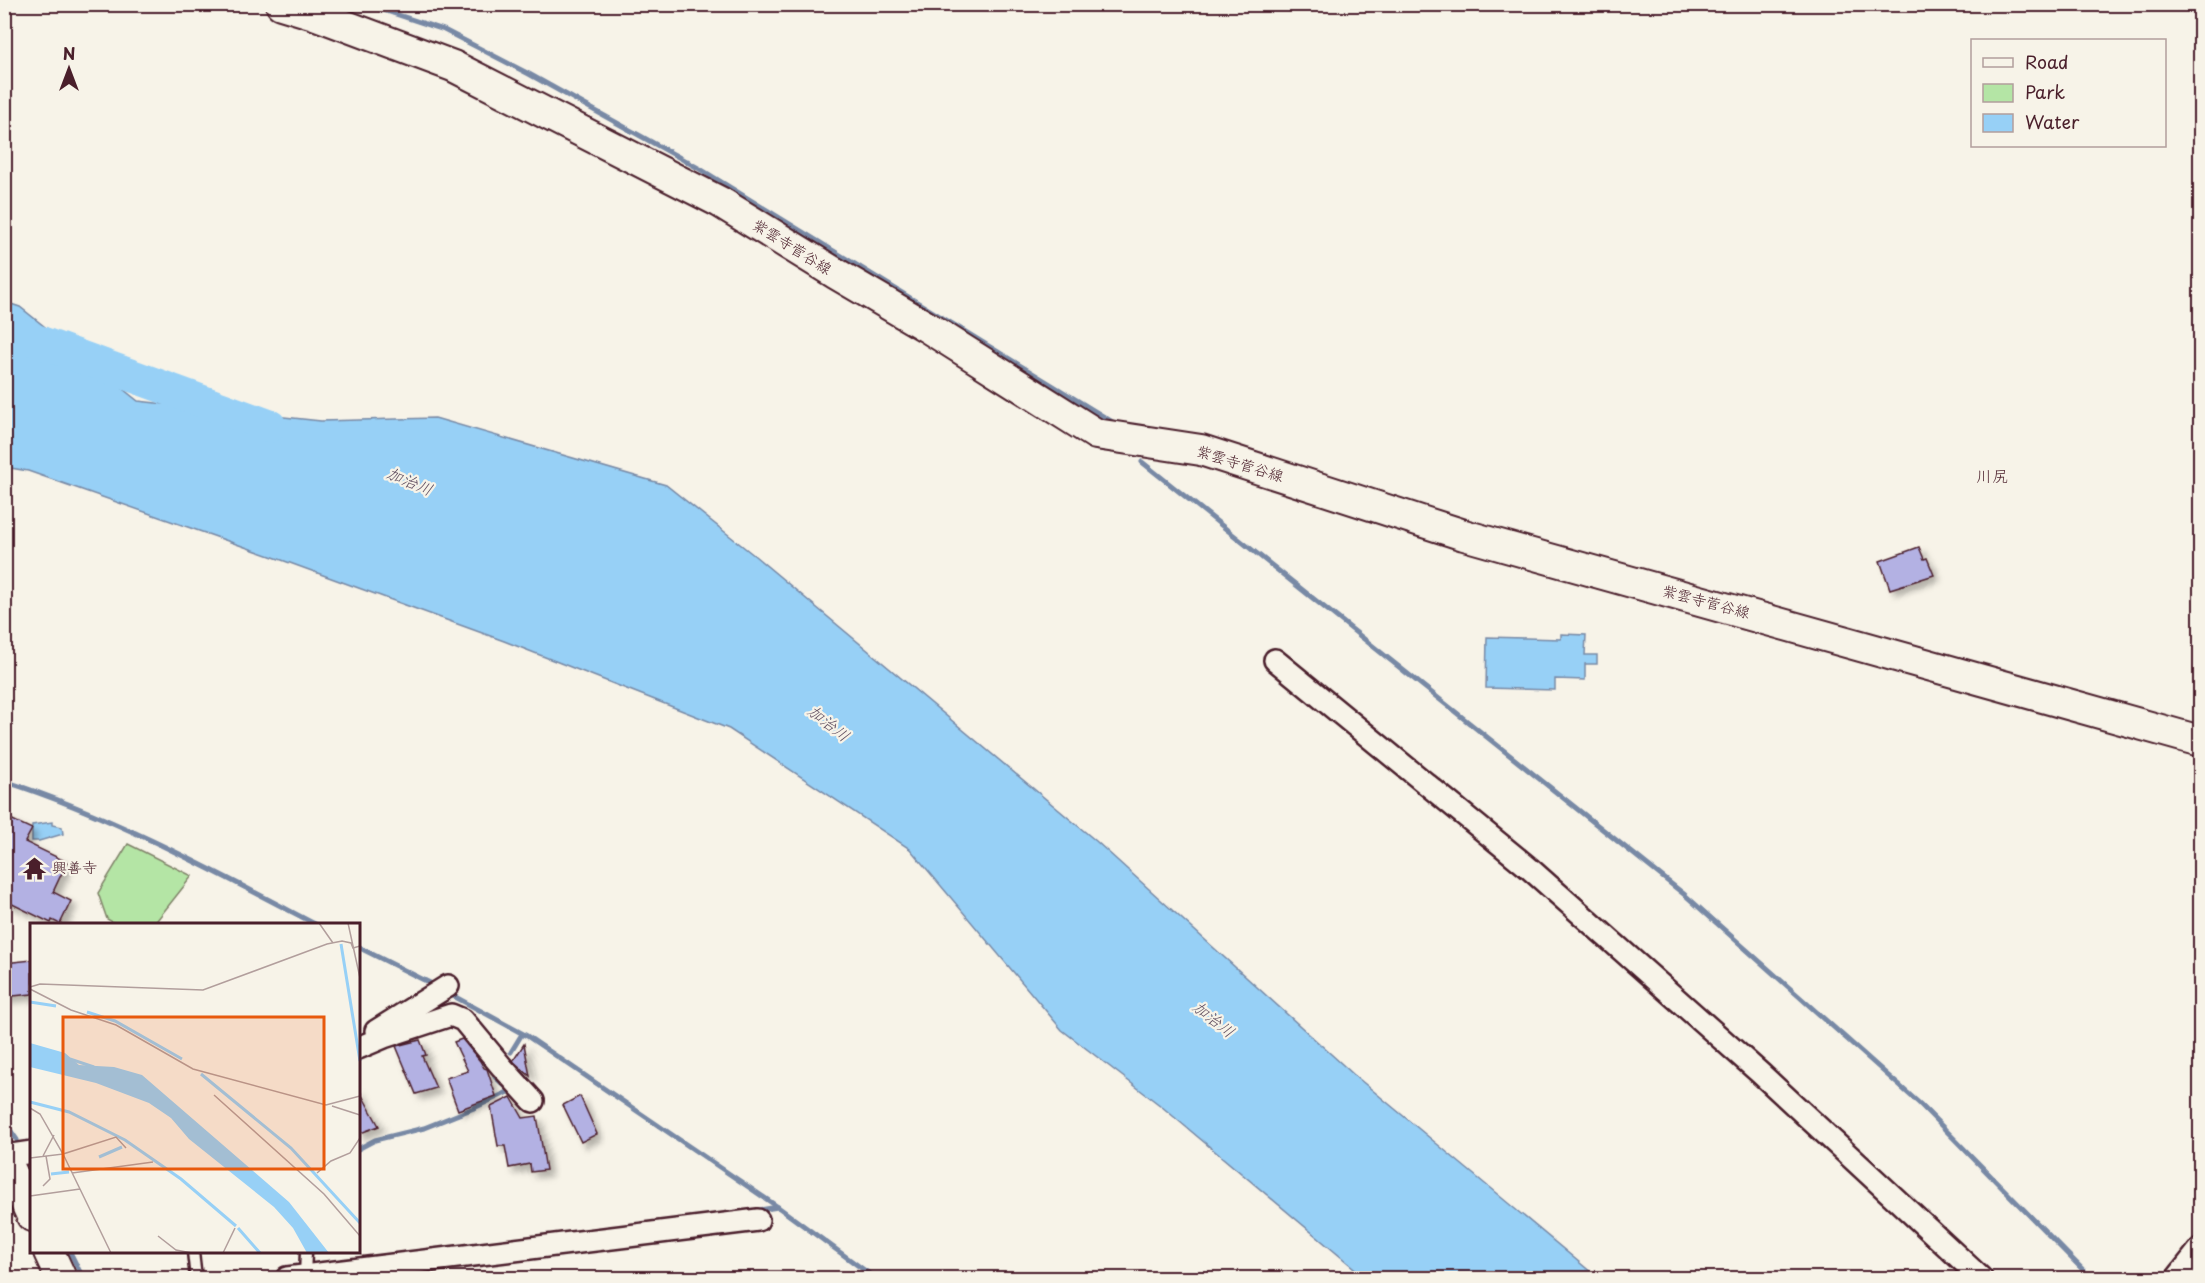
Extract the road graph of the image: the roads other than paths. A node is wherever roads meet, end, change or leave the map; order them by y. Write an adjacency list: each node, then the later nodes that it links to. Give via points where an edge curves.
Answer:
1 (281, 4): 3 (main road, 紫雲寺菅谷線, via 453,66 720,202 1096,434 1201,450 1464,535)
2 (1275, 660): 18 (street, via 1529,868 1760,1073)
3 (2200, 741)
4 (441, 990): 5 (street, via 372,1033)
5 (360, 1047)
6 (360, 1048): 7 (street, via 451,1015 463,1020)
7 (533, 1101)
8 (11, 1155): 9 (main road)
9 (30, 1210)
10 (758, 1220): 15 (street)
11 (2200, 1250): 19 (street)
12 (50, 1253): 16 (main road)
13 (193, 1253): 17 (lane)
14 (305, 1253): 15 (lane)
15 (296, 1277)
16 (62, 1278)
17 (196, 1278)
18 (1981, 1278)
19 (2177, 1278)

